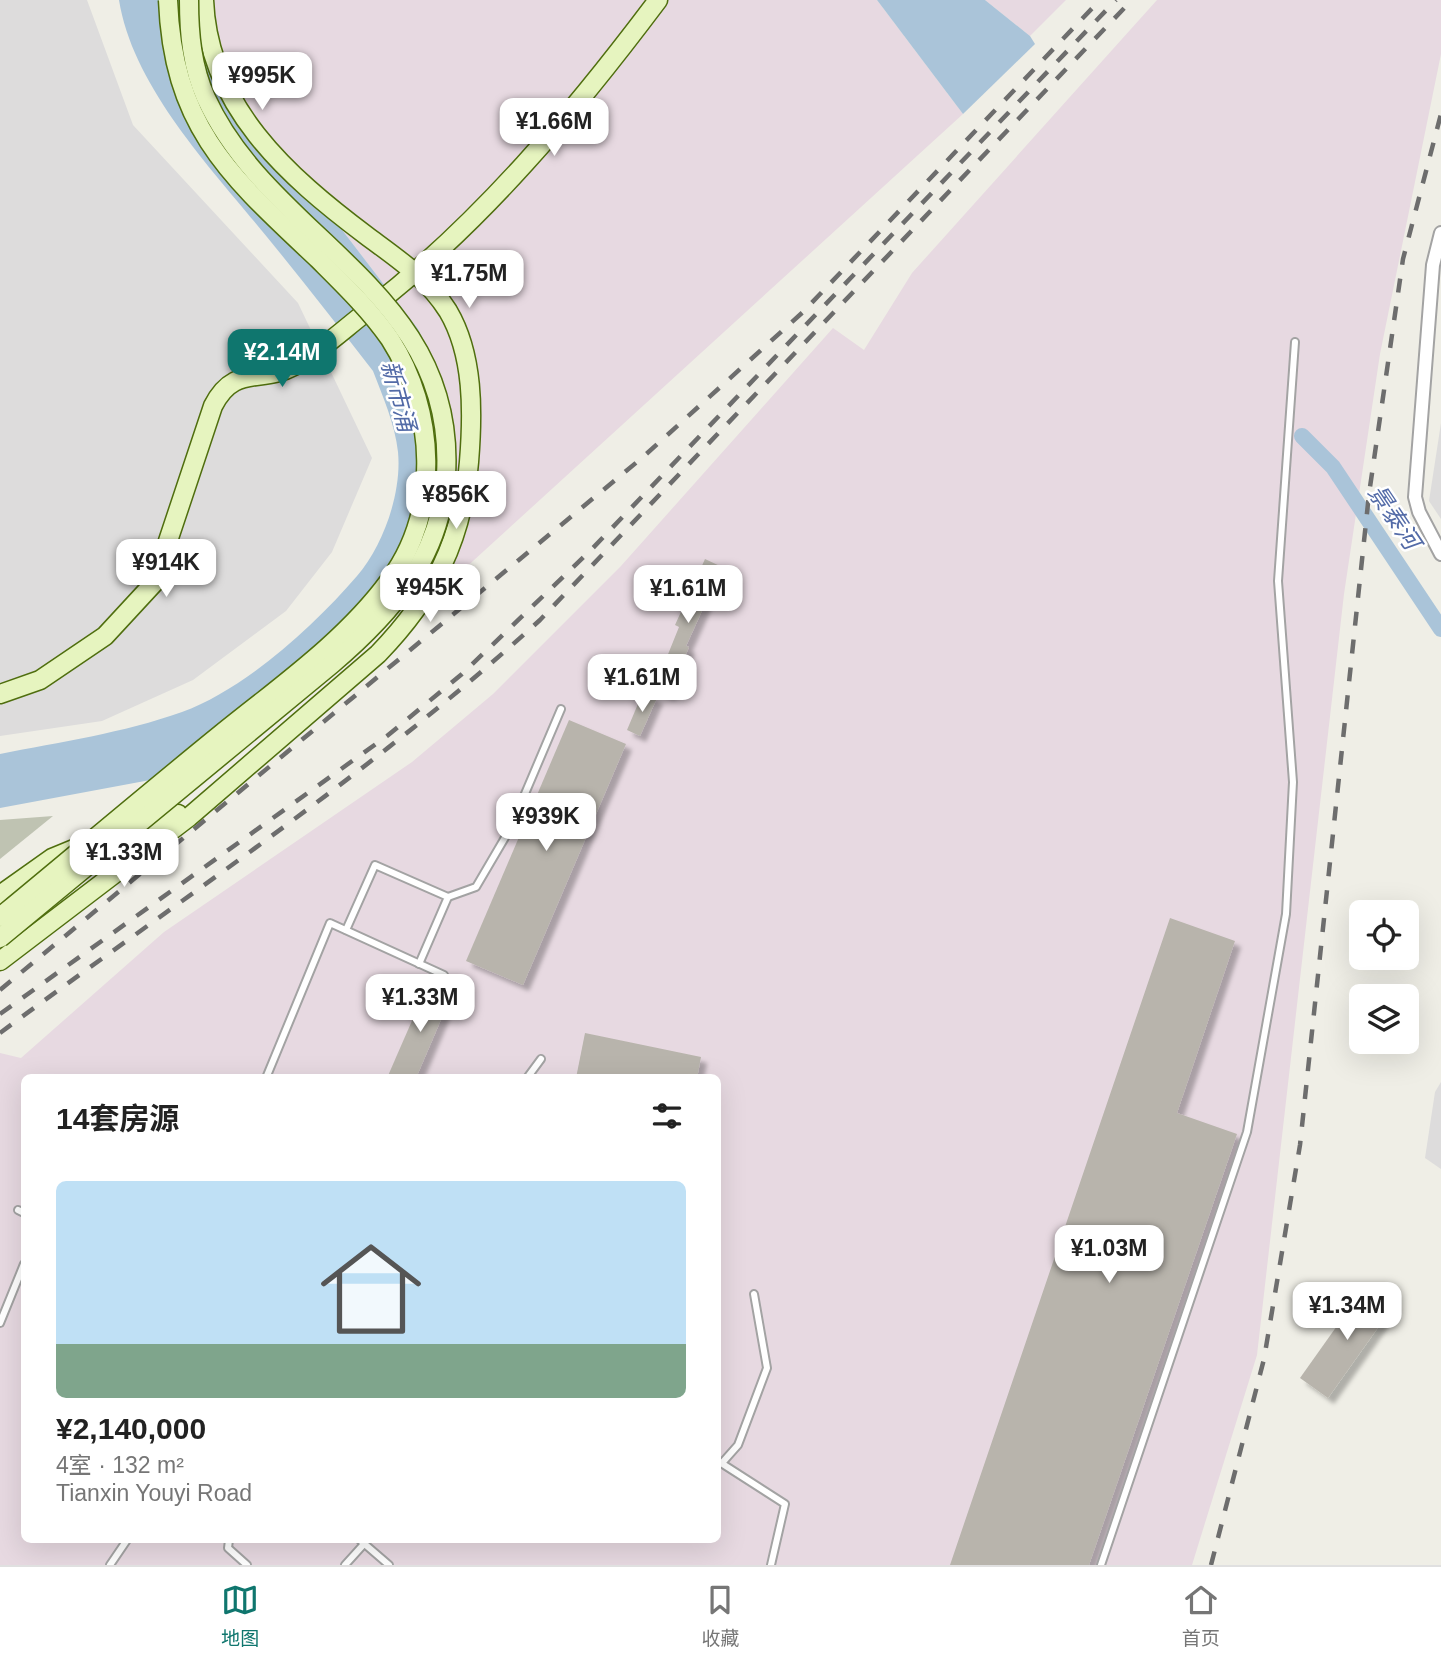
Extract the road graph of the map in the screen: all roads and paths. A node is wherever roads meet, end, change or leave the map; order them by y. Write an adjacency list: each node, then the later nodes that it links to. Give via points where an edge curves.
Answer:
1 (168, 0): 16 (street, bridge, via 178,76 211,146 252,198 363,305 398,353 416,394 425,431 427,472 422,509 410,548 395,572 345,629)
2 (189, 0): 18 (street, bridge, via 194,64 222,128 256,173 370,285 418,349 442,415 447,466 443,502 424,559 382,619)
3 (204, 0): 6 (street, via 211,52 237,111 272,152)
4 (658, 0): 6 (street, via 585,97)
5 (1441, 233): 8 (street, via 1433,265 1415,497)
6 (413, 275): 9 (street, bridge, via 292,368 236,379 221,390 154,583 105,636 40,680); 11 (street, via 449,313 468,374 470,448 466,491 453,541 438,578 378,654)
7 (1295, 342): 39 (lane, via 1278,581 1293,782 1286,914 1247,1132)
8 (1441, 554)
9 (0, 694)
10 (561, 709): 14 (lane, via 510,828 476,887)
11 (223, 786): 12 (street, via 156,827 96,841); 15 (street, via 158,842)
12 (52, 858): 13 (street); 15 (street, via 66,858 76,872 74,894)
13 (0, 895)
14 (447, 897): 17 (lane, via 375,865); 20 (lane)
15 (67, 907): 19 (street)
16 (0, 917)
17 (346, 930): 20 (lane); 23 (lane, via 330,923)
18 (0, 938)
19 (0, 961)
20 (419, 964): 21 (lane)
21 (444, 975)
22 (541, 1059): 24 (lane)
23 (268, 1074)
24 (530, 1074)
25 (21, 1271): 27 (lane)
26 (754, 1294): 28 (lane, via 767,1368 738,1445)
27 (0, 1323)
28 (721, 1461)
29 (721, 1463): 38 (lane, via 785,1504)
30 (125, 1543): 34 (lane)
31 (229, 1543): 35 (lane, via 228,1548)
32 (361, 1543): 36 (lane)
33 (363, 1543): 37 (lane)
34 (110, 1565)
35 (247, 1565)
36 (345, 1565)
37 (388, 1565)
38 (771, 1565)
39 (1101, 1565)

